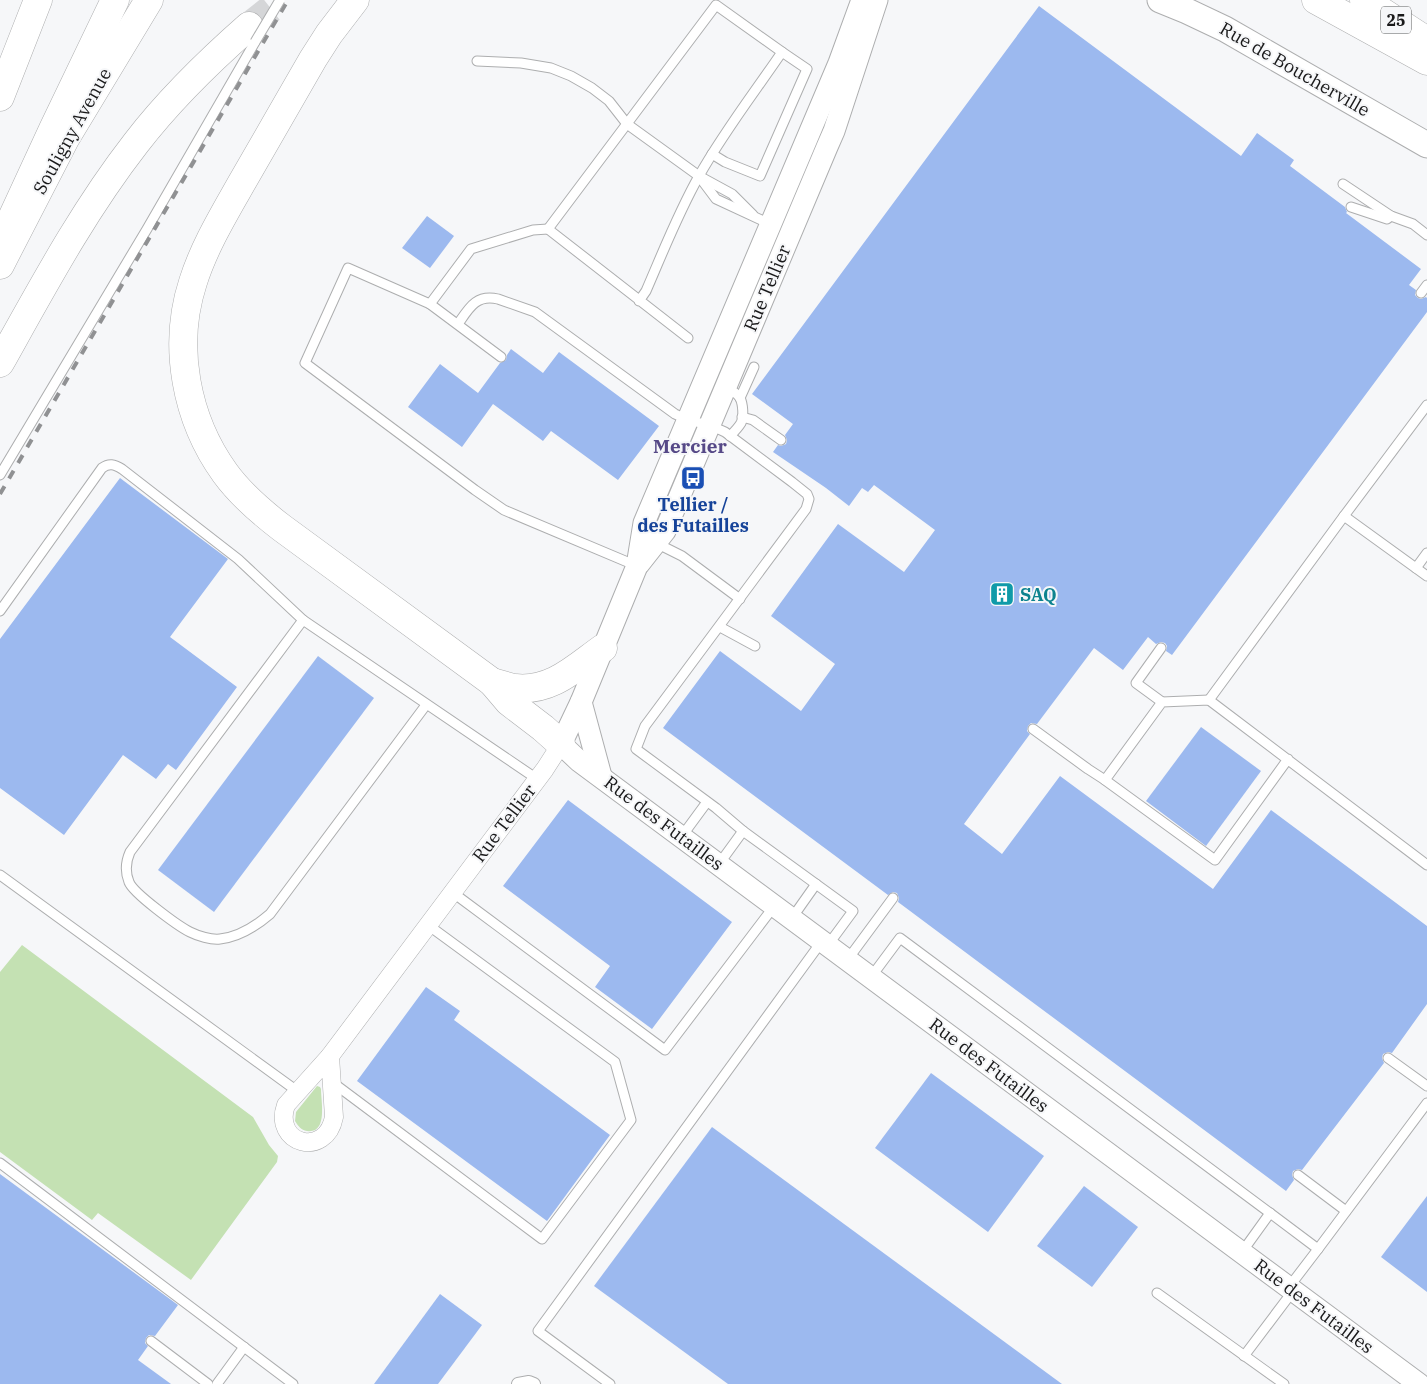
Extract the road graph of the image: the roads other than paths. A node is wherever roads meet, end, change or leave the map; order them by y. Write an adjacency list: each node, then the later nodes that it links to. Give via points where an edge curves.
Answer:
1 (38, 0): 18 (highway)
2 (115, 0): 29 (highway)
3 (149, 0): 30 (highway, Souligny Avenue, via 65,139)
4 (280, 0): 13 (lane, bridge)
5 (355, 0): 61 (highway, via 313,59 207,246 192,284 185,322 186,382 197,421 214,457 251,502)
6 (862, 0): 26 (street, Rue Tellier)
7 (876, 0): 26 (street, Rue Tellier, via 834,131)
8 (1160, 0): 20 (main road, Rue de Boucherville, via 1225,29)
9 (1316, 0): 17 (highway)
10 (1364, 0): 14 (highway, 25)
11 (1396, 0): 12 (highway, 25)
12 (1427, 23)
13 (252, 34): 38 (highway, via 201,70 120,164 62,254); 47 (lane, via 142,238)
14 (1427, 41)
15 (782, 52): 19 (lane, via 716,4); 21 (lane); 21 (lane, via 807,69 760,176)
16 (477, 61): 19 (lane, via 521,63 551,68 571,76 608,101)
17 (1427, 61)
18 (0, 97)
19 (627, 124): 22 (lane); 27 (lane)
20 (1427, 145)
21 (712, 154): 22 (lane)
22 (699, 176): 26 (lane, via 716,199); 33 (lane)
23 (1343, 184): 25 (lane)
24 (1351, 207): 25 (lane, via 1387,219)
25 (1391, 216): 28 (lane, via 1413,224)
26 (775, 226): 40 (street, Rue Tellier)
27 (548, 229): 33 (lane); 34 (lane, via 533,230 471,249)
28 (1427, 235)
29 (0, 244)
30 (0, 265)
31 (1427, 285): 32 (lane)
32 (1421, 293)
33 (639, 300): 36 (lane)
34 (430, 304): 35 (lane); 51 (lane, via 348,268 305,363 504,510)
35 (458, 324): 37 (lane); 43 (lane, via 471,305 483,298 531,310)
36 (688, 338)
37 (501, 357)
38 (0, 363)
39 (754, 367): 40 (lane)
40 (720, 386): 42 (lane); 43 (street, Rue Tellier); 44 (street, Rue Tellier)
41 (1427, 405): 48 (lane)
42 (742, 418): 45 (lane); 46 (lane, via 753,420)
43 (687, 420): 44 (lane); 49 (street, Rue Tellier, via 644,523)
44 (710, 425): 45 (lane); 49 (street, Rue Tellier, via 665,531)
45 (730, 436): 54 (lane, via 792,482 809,499 806,509)
46 (781, 440)
47 (0, 475)
48 (1344, 516): 52 (lane); 62 (lane)
49 (648, 540): 51 (street, Rue Tellier); 54 (lane, via 682,556)
50 (1427, 553): 52 (lane)
51 (637, 566): 59 (street, Rue Tellier)
52 (1416, 568): 53 (lane)
53 (1427, 576)
54 (740, 599): 57 (lane)
55 (0, 611): 56 (lane, via 102,468 111,464 122,469 238,559)
56 (303, 620): 65 (lane); 65 (lane, via 127,860 129,883 138,894 190,932 218,940 232,937 258,925 270,914)
57 (720, 627): 58 (lane); 72 (lane, via 645,726 636,749)
58 (755, 646)
59 (603, 648): 61 (highway, via 563,677 538,687 518,688); 63 (street, Rue Tellier)
60 (1161, 648): 64 (lane, via 1136,683)
61 (492, 682): 67 (highway, via 509,702)
62 (1209, 700): 64 (lane); 68 (lane)
63 (581, 702): 67 (street, Rue Tellier); 69 (street)
64 (1162, 702): 71 (lane)
65 (426, 705): 70 (lane)
66 (1033, 729): 71 (lane)
67 (561, 744): 69 (street, Rue des Futailles); 70 (street, Rue Tellier)
68 (1288, 759): 71 (lane, via 1215,860); 76 (lane)
69 (601, 776): 74 (street, Rue des Futailles)
70 (537, 779): 79 (street, Rue Tellier)
71 (1105, 780)
72 (708, 802): 73 (lane); 74 (lane)
73 (744, 831): 75 (lane); 78 (lane)
74 (682, 836): 75 (street, Rue des Futailles)
75 (719, 864): 81 (street, Rue des Futailles)
76 (1427, 865)
77 (0, 875): 90 (lane)
78 (816, 884): 81 (lane); 83 (lane, via 853,911)
79 (452, 892): 81 (lane, via 664,1050); 82 (street, Rue Tellier)
80 (893, 898): 84 (lane)
81 (783, 911): 83 (street, Rue des Futailles)
82 (428, 925): 86 (street, Rue Tellier); 88 (lane, via 615,1062 631,1120 542,1239)
83 (825, 943): 84 (street, Rue des Futailles); 108 (lane, via 538,1331)
84 (848, 959): 85 (street, Rue des Futailles)
85 (871, 977): 95 (lane, via 900,938); 97 (street, Rue des Futailles)
86 (330, 1056): 88 (street, Rue Tellier); 90 (street, Rue Tellier)
87 (1388, 1058): 89 (lane)
88 (332, 1081): 90 (street, Rue Tellier, via 332,1126 321,1139 313,1142 296,1139 285,1128 283,1112)
89 (1427, 1086)
90 (297, 1091)
91 (1427, 1103): 94 (lane)
92 (0, 1163): 101 (lane)
93 (1298, 1175): 94 (lane)
94 (1346, 1211): 96 (lane)
95 (1270, 1213): 96 (lane); 97 (lane)
96 (1318, 1249): 98 (lane)
97 (1242, 1252): 98 (street, Rue des Futailles)
98 (1291, 1289): 102 (lane); 110 (street, Rue des Futailles)
99 (1158, 1293): 102 (lane)
100 (151, 1341): 103 (lane)
101 (244, 1347): 104 (lane); 105 (lane)
102 (1244, 1356): 109 (lane)
103 (208, 1384)
104 (217, 1384)
105 (293, 1384)
106 (518, 1384): 107 (street)
107 (534, 1384)
108 (610, 1384)
109 (1284, 1384)
110 (1419, 1384)

